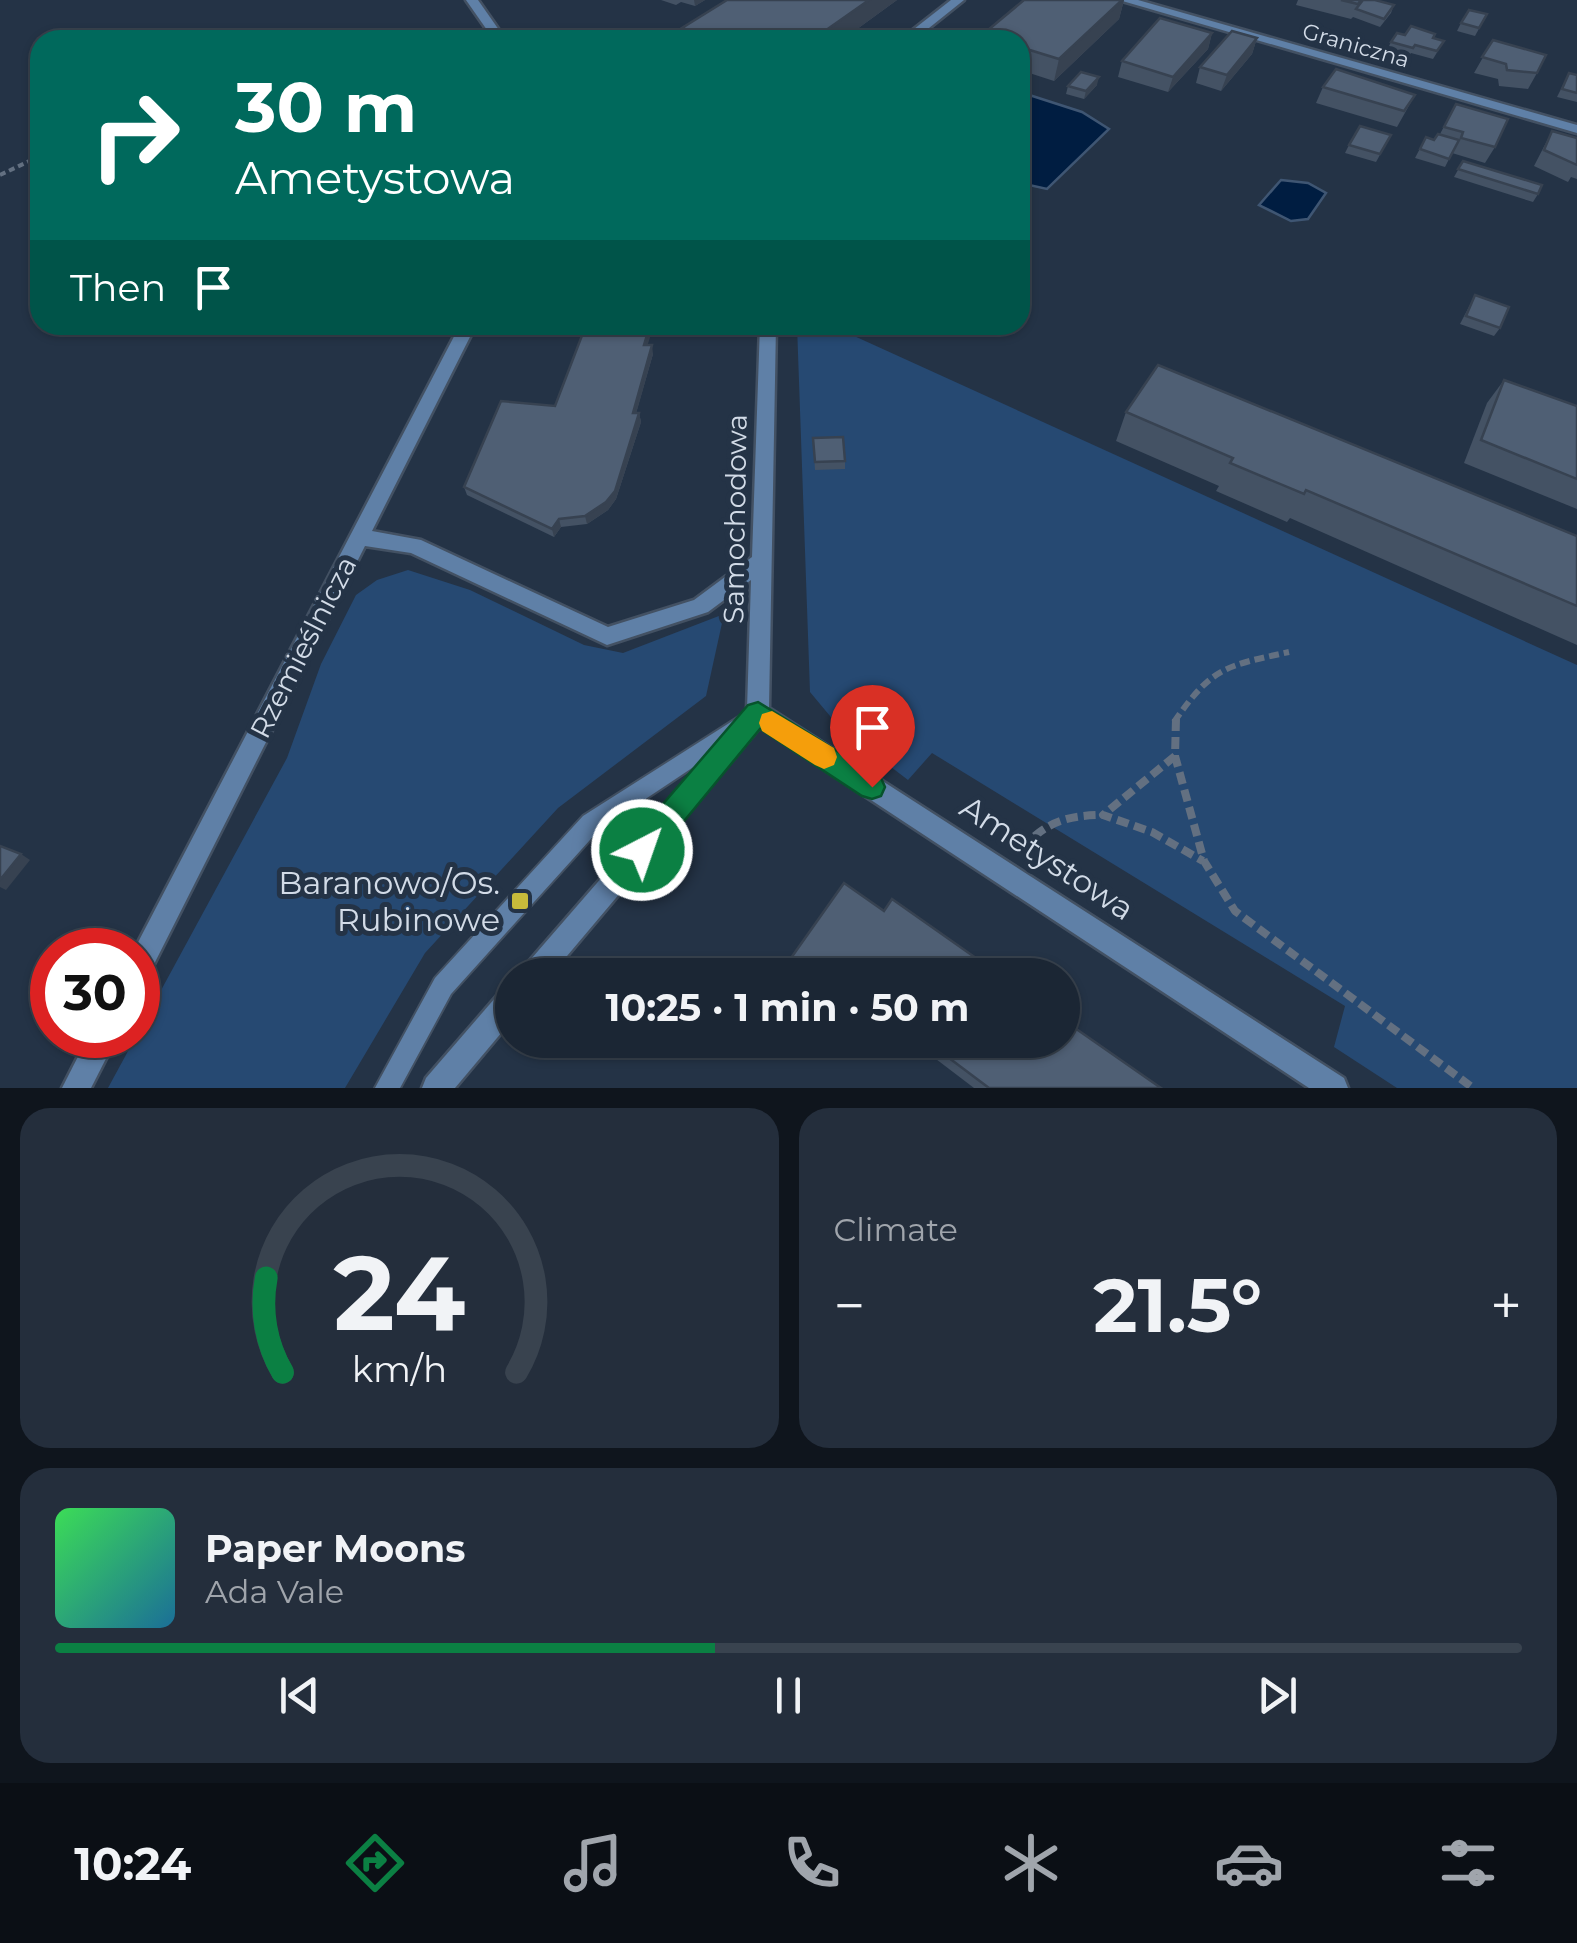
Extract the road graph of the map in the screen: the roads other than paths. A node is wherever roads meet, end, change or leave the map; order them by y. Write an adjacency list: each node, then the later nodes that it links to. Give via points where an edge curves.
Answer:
1 (472, 0): 4 (street)
2 (958, 0): 5 (street)
3 (1124, 0): 6 (street, Graniczna)
4 (493, 30)
5 (919, 30)
6 (1577, 129)
7 (463, 335): 9 (street, Rzemieślnicza)
8 (768, 335): 10 (street, Samochodowa)
9 (359, 538): 10 (street, via 414,546 607,636 701,606); 12 (street, Rzemieślnicza)
10 (762, 561): 11 (street, Samochodowa)
11 (758, 714): 13 (street); 17 (lane, via 591,824 444,986); 19 (street, Ametystowa)
12 (159, 928)
13 (549, 958)
14 (495, 1020): 18 (street)
15 (92, 1058): 16 (street)
16 (76, 1088)
17 (387, 1088)
18 (436, 1088)
19 (1334, 1088)

